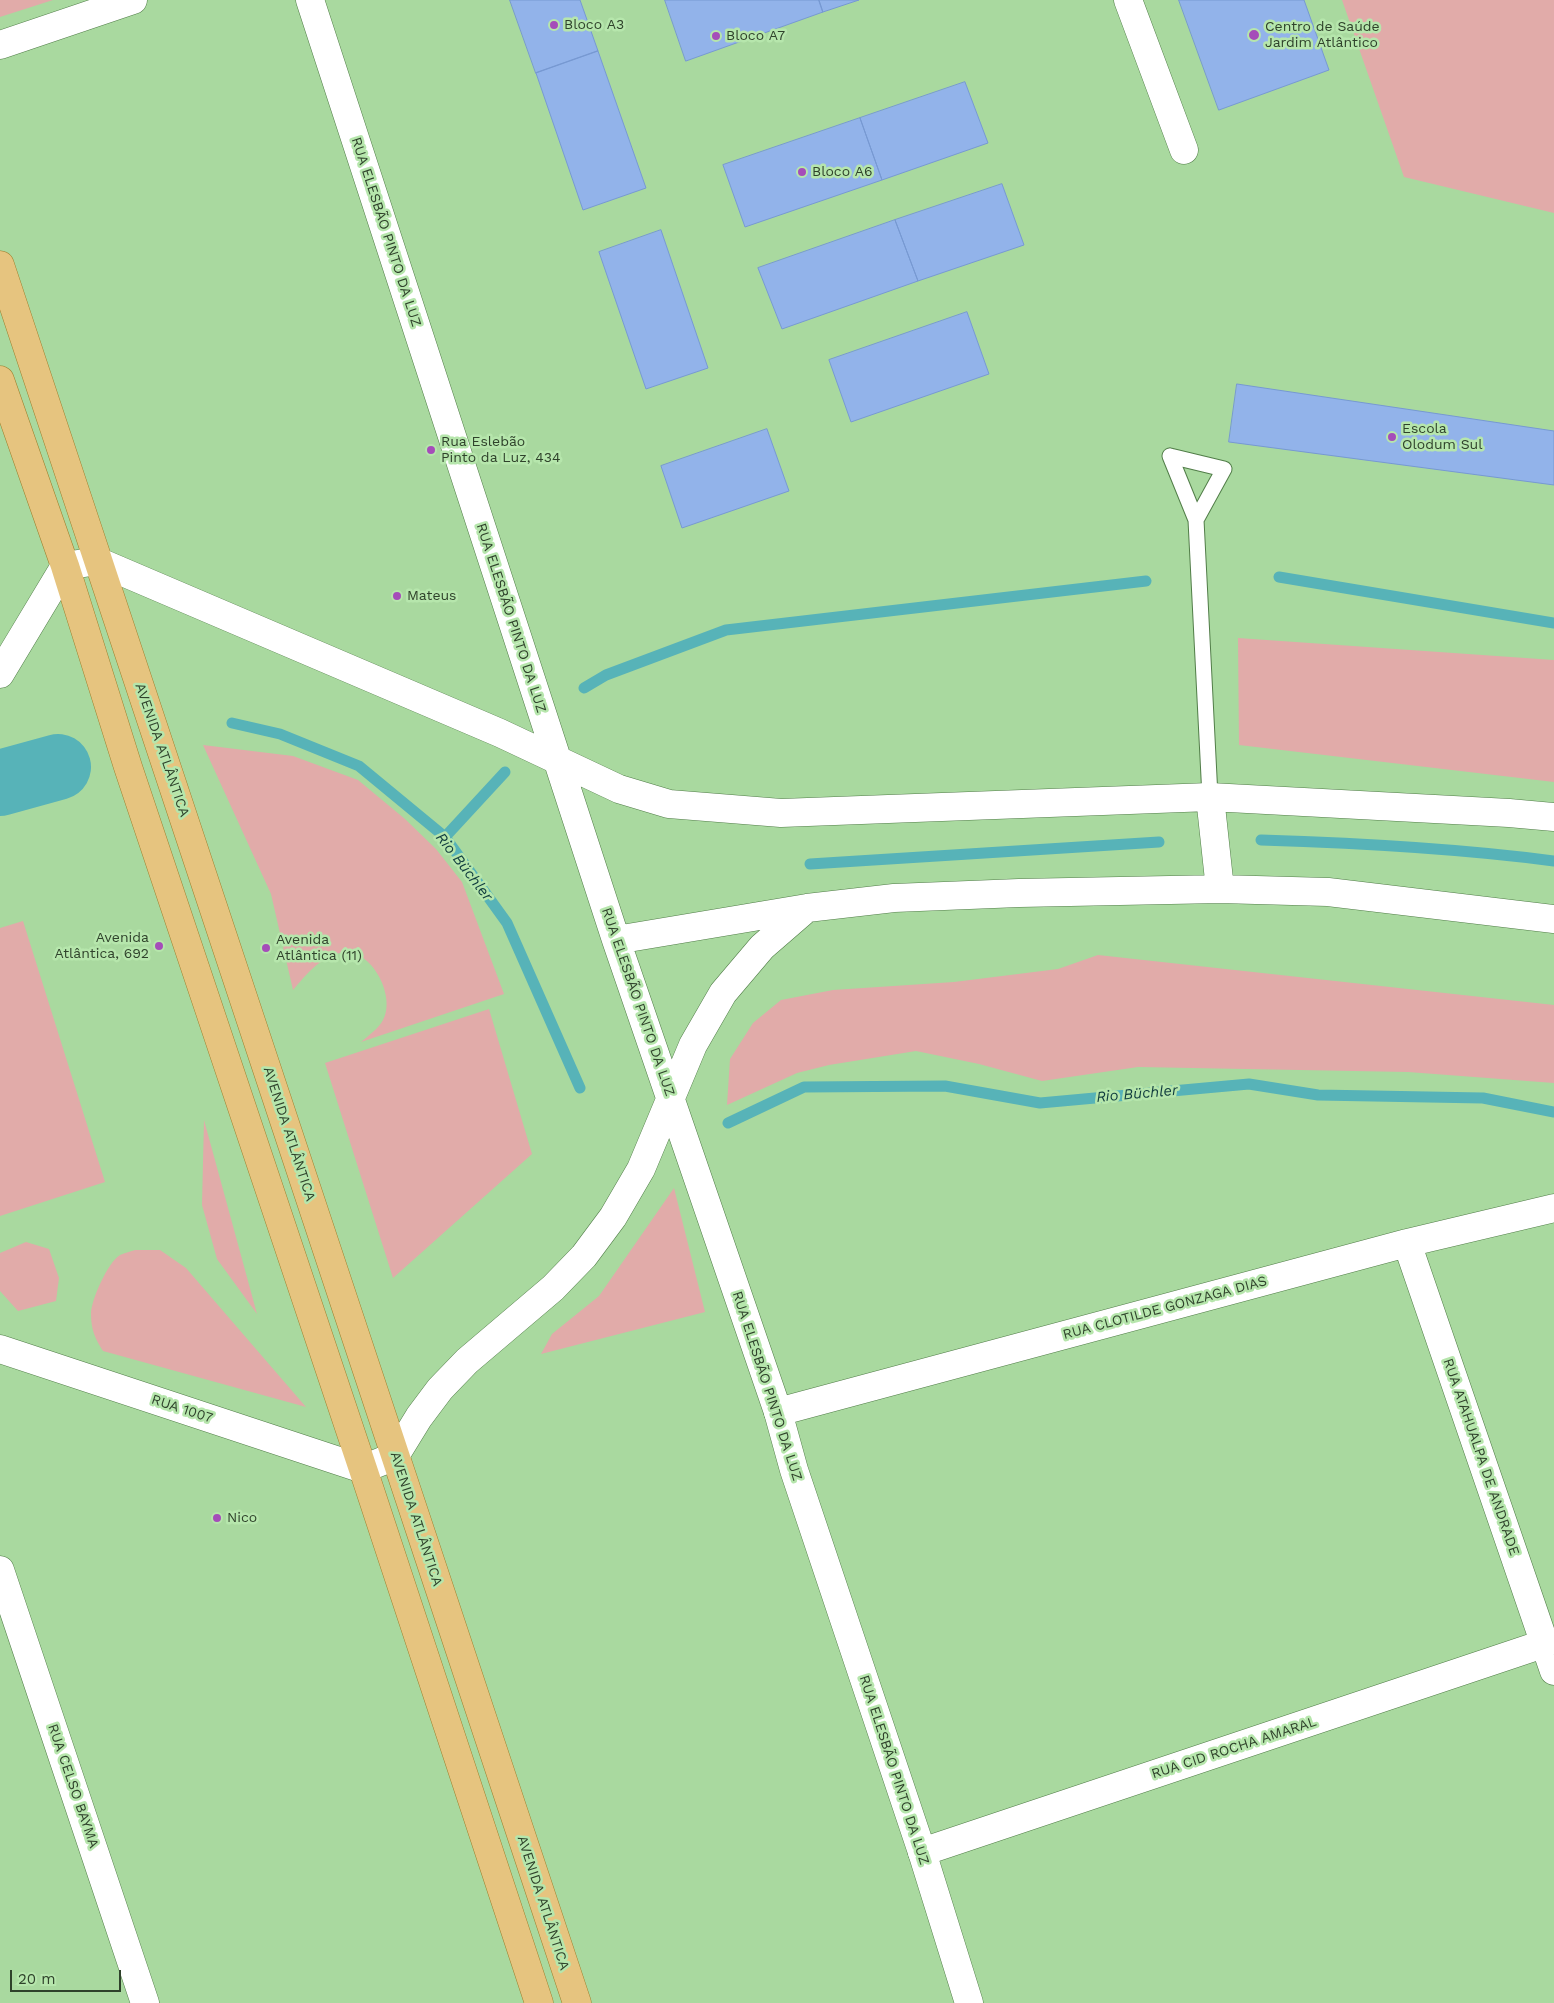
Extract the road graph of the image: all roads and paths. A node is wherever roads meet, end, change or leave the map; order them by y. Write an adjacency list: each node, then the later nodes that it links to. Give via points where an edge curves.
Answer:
1 (132, 0): 4 (street)
2 (310, 0): 12 (street, RUA ELESBÃO PINTO DA LUZ)
3 (1128, 0): 5 (street)
4 (0, 44)
5 (1184, 150)
6 (0, 265): 9 (main road, AVENIDA ATLÂNTICA)
7 (0, 380): 10 (main road)
8 (1196, 520): 8 (lane, via 1224,469 1170,456); 13 (lane)
9 (97, 561): 10 (street); 12 (street); 24 (main road, AVENIDA ATLÂNTICA, via 166,760)
10 (65, 566): 11 (street); 25 (main road, via 128,767)
11 (0, 674)
12 (557, 758): 13 (street, via 618,789 670,804 781,813); 18 (street, RUA ELESBÃO PINTO DA LUZ)
13 (1210, 797): 14 (street); 15 (street)
14 (1554, 817)
15 (1220, 889): 16 (street, via 1018,892 894,898); 17 (street, via 1328,892)
16 (807, 908): 18 (street); 19 (street, via 762,947 723,993 693,1045)
17 (1554, 919)
18 (616, 940): 19 (street, RUA ELESBÃO PINTO DA LUZ)
19 (671, 1101): 23 (street, RUA ELESBÃO PINTO DA LUZ); 24 (street, via 641,1169 613,1217 584,1256 440,1389)
20 (1554, 1208): 21 (street, RUA CLOTILDE GONZAGA DIAS)
21 (1406, 1243): 23 (street, RUA CLOTILDE GONZAGA DIAS); 27 (street, RUA ATAHUALPA DE ANDRADE)
22 (0, 1348): 25 (street, RUA 1007)
23 (778, 1412): 29 (street, RUA ELESBÃO PINTO DA LUZ, via 794,1470)
24 (395, 1456): 25 (street); 30 (main road, AVENIDA ATLÂNTICA)
25 (363, 1469): 31 (main road)
26 (0, 1570): 32 (street, RUA CELSO BAYMA)
27 (1546, 1643): 28 (street, RUA ATAHUALPA DE ANDRADE); 29 (street, RUA CID ROCHA AMARAL)
28 (1554, 1671)
29 (922, 1852): 35 (street, RUA ELESBÃO PINTO DA LUZ)
30 (548, 1918): 31 (main road); 34 (main road, AVENIDA ATLÂNTICA)
31 (513, 1929): 33 (main road)
32 (145, 2003)
33 (539, 2003)
34 (577, 2003)
35 (969, 2003)

